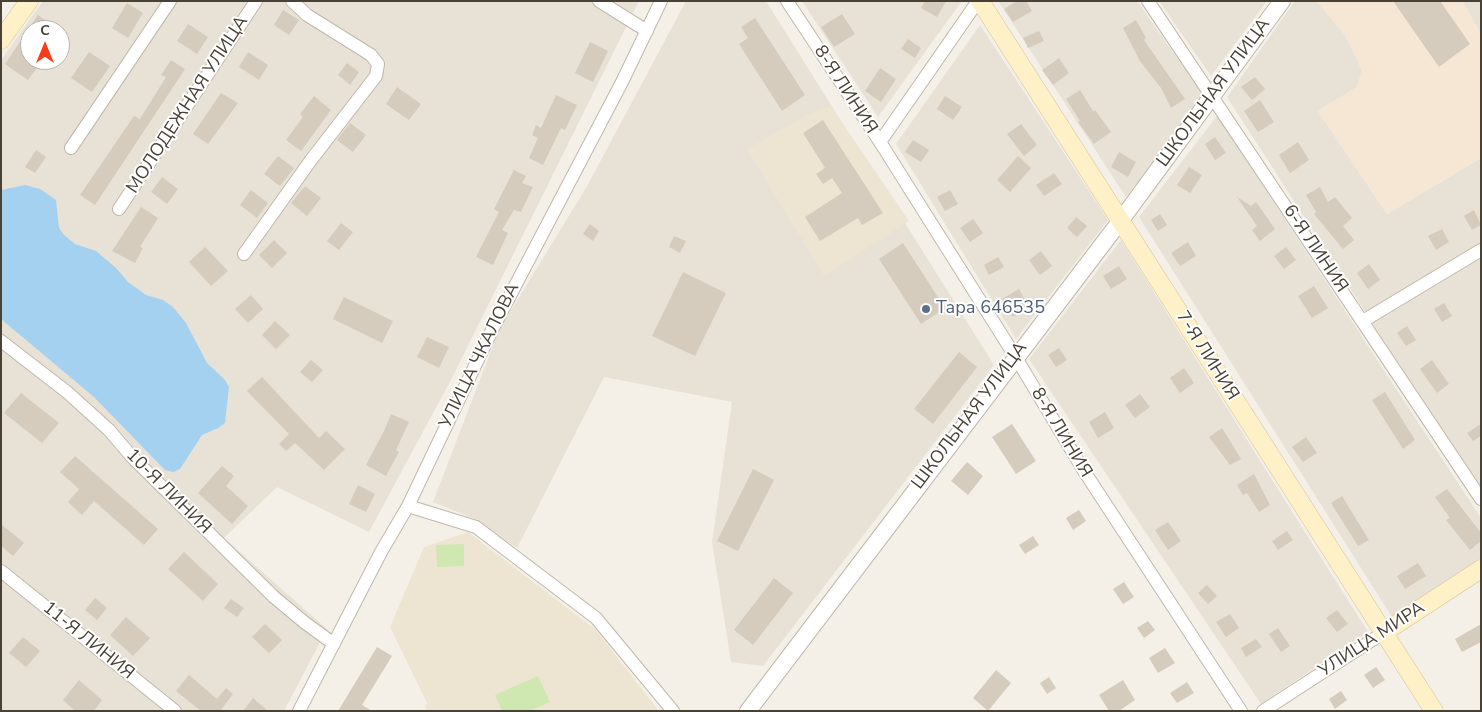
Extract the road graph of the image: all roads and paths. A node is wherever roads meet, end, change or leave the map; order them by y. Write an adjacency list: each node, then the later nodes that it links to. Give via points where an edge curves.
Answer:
1 (29, 1): 12 (main road)
2 (170, 1): 15 (street)
3 (256, 1): 16 (street, МОЛОДЕЖНАЯ УЛИЦА)
4 (292, 1): 19 (street, via 307,15 371,55 378,64 376,76)
5 (598, 1): 11 (street)
6 (661, 1): 11 (street, УЛИЦА ЧКАЛОВА)
7 (787, 1): 14 (street, 8-Я ЛИНИЯ)
8 (979, 1): 14 (street); 17 (main road, 7-Я ЛИНИЯ)
9 (1148, 1): 13 (street, 6-Я ЛИНИЯ)
10 (1282, 1): 13 (street, ШКОЛЬНАЯ УЛИЦА)
11 (647, 31): 24 (street, УЛИЦА ЧКАЛОВА, via 493,328)
12 (1, 40)
13 (1212, 96): 17 (street, ШКОЛЬНАЯ УЛИЦА); 20 (street, 6-Я ЛИНИЯ)
14 (880, 142): 22 (street, 8-Я ЛИНИЯ)
15 (71, 148)
16 (119, 209)
17 (1121, 220): 22 (street, ШКОЛЬНАЯ УЛИЦА); 27 (main road, 7-Я ЛИНИЯ)
18 (1481, 250): 20 (street)
19 (244, 254)
20 (1363, 321): 23 (street, 6-Я ЛИНИЯ)
21 (1, 341): 28 (street, 10-Я ЛИНИЯ, via 67,392 274,596)
22 (1015, 356): 32 (street, ШКОЛЬНАЯ УЛИЦА); 33 (street, 8-Я ЛИНИЯ, via 1084,471)
23 (1481, 499)
24 (408, 506): 28 (street, УЛИЦА ЧКАЛОВА); 31 (street, via 476,528 596,618)
25 (1481, 569): 27 (main road, УЛИЦА МИРА)
26 (1, 571): 29 (street, 11-Я ЛИНИЯ)
27 (1383, 633): 34 (street, УЛИЦА МИРА); 35 (main road, 7-Я ЛИНИЯ)
28 (334, 644): 30 (street, УЛИЦА ЧКАЛОВА)
29 (175, 711)
30 (299, 711)
31 (673, 711)
32 (748, 711)
33 (1241, 711)
34 (1263, 711)
35 (1434, 711)

